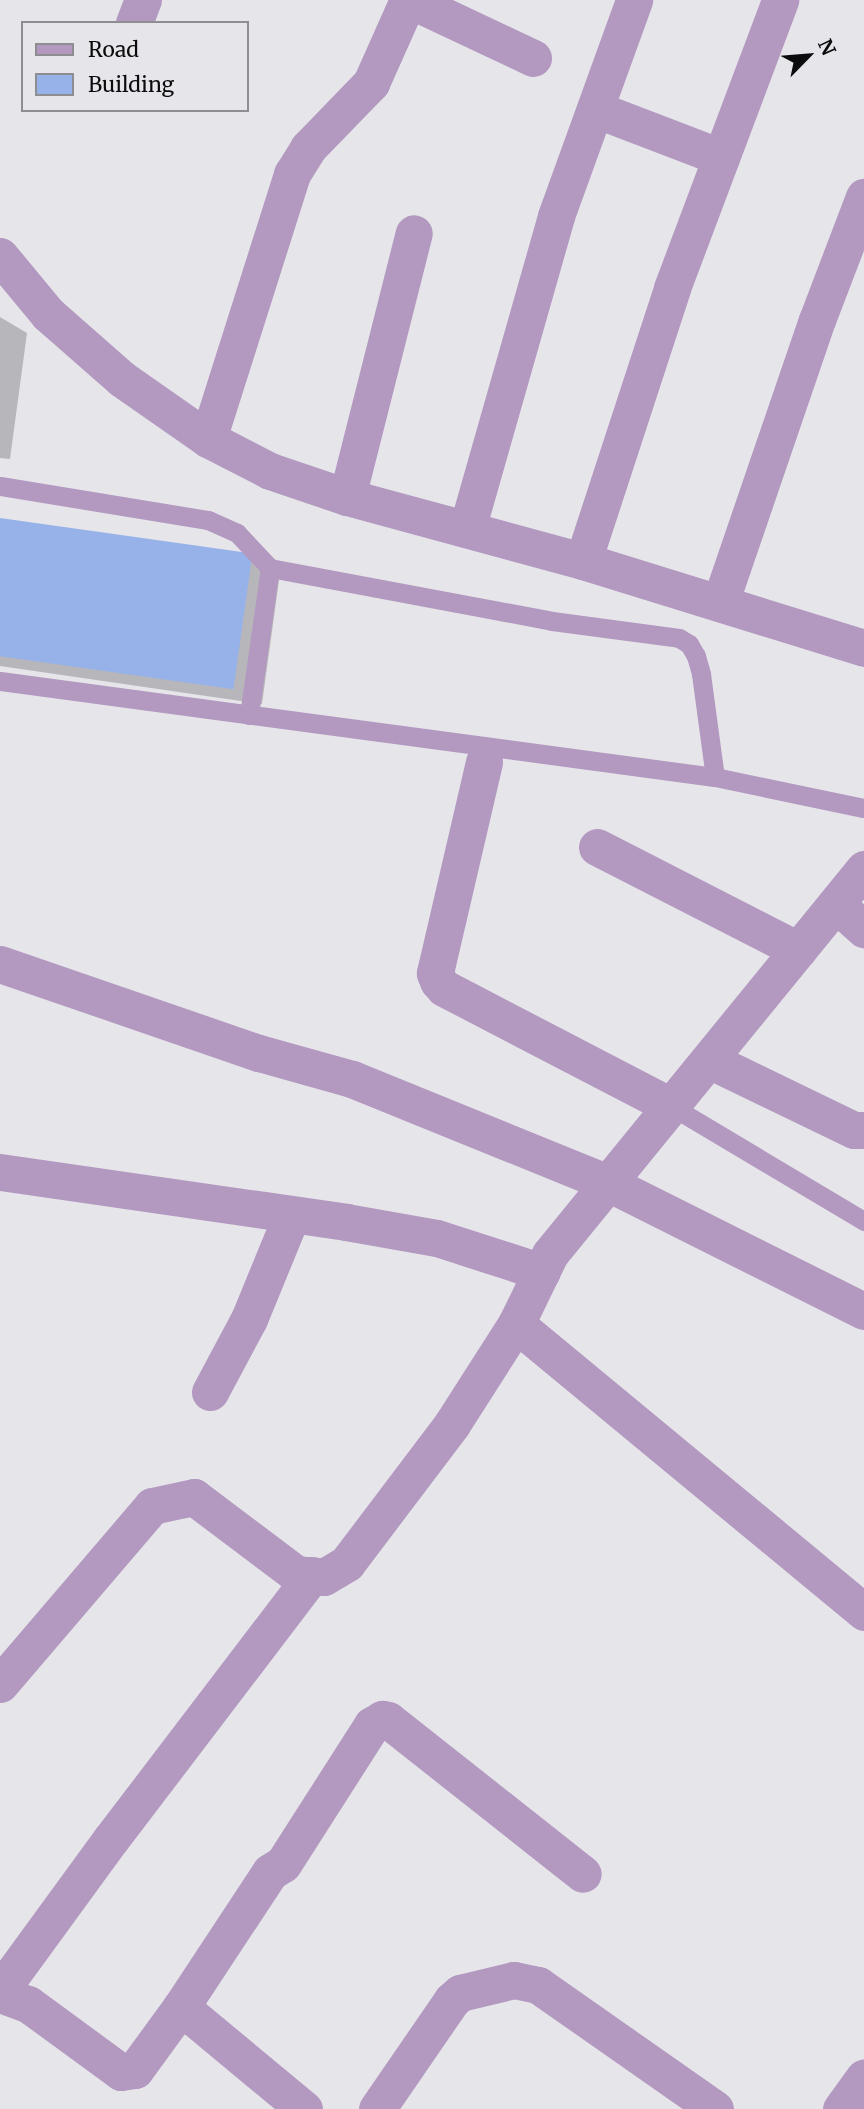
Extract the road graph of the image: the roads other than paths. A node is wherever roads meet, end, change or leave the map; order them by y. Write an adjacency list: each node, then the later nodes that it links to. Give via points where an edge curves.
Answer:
1 (123, 0): 6 (street)
2 (142, 0): 7 (street)
3 (409, 0): 8 (street); 14 (street, via 371,83 308,148 292,174)
4 (634, 0): 9 (street)
5 (780, 0): 10 (street)
6 (130, 21)
7 (132, 21)
8 (533, 58)
9 (595, 108): 10 (street); 17 (street, via 556,216)
10 (721, 158): 18 (street, via 672,288)
11 (864, 197): 20 (street)
12 (414, 233): 16 (street)
13 (0, 256): 14 (street, via 48,314 122,379)
14 (208, 439): 16 (street, via 270,471)
15 (0, 486): 19 (lane, via 208,520 237,533)
16 (347, 497): 17 (street)
17 (467, 529): 18 (street)
18 (583, 561): 20 (street)
19 (270, 568): 23 (lane); 25 (lane, via 552,621 679,638 689,644 698,665)
20 (720, 603): 21 (street)
21 (864, 648)
22 (0, 681): 23 (lane)
23 (249, 715): 25 (lane)
24 (484, 762): 34 (street, via 435,973 438,981)
25 (715, 777): 26 (lane)
26 (864, 808)
27 (597, 847): 31 (street)
28 (864, 869): 29 (street)
29 (836, 904): 30 (street); 31 (street)
30 (864, 929)
31 (798, 950): 33 (street)
32 (0, 964): 37 (street, via 259,1053 352,1079)
33 (709, 1060): 34 (street); 35 (street, via 854,1130)
34 (671, 1106): 37 (street); 39 (lane)
35 (864, 1130)
36 (0, 1172): 38 (street)
37 (608, 1183): 40 (street, via 550,1254); 41 (street)
38 (292, 1214): 40 (street, via 437,1238); 43 (street, via 249,1319)
39 (864, 1221)
40 (542, 1272): 42 (street)
41 (864, 1311)
42 (516, 1324): 44 (street, via 452,1424 347,1563 324,1577); 45 (street)
43 (210, 1392)
44 (312, 1575): 46 (street, via 296,1574 194,1497 152,1506); 48 (street)
45 (864, 1612)
46 (0, 1684)
47 (583, 1874): 49 (street, via 382,1719 372,1725 283,1864 270,1872)
48 (0, 1993): 49 (street, via 28,2004 127,2073 142,2063)
49 (181, 2007): 51 (street)
50 (864, 2077): 54 (street)
51 (304, 2109)
52 (377, 2109): 53 (street, via 452,2000 460,1993 514,1980 538,1986)
53 (715, 2109)
54 (841, 2109)

